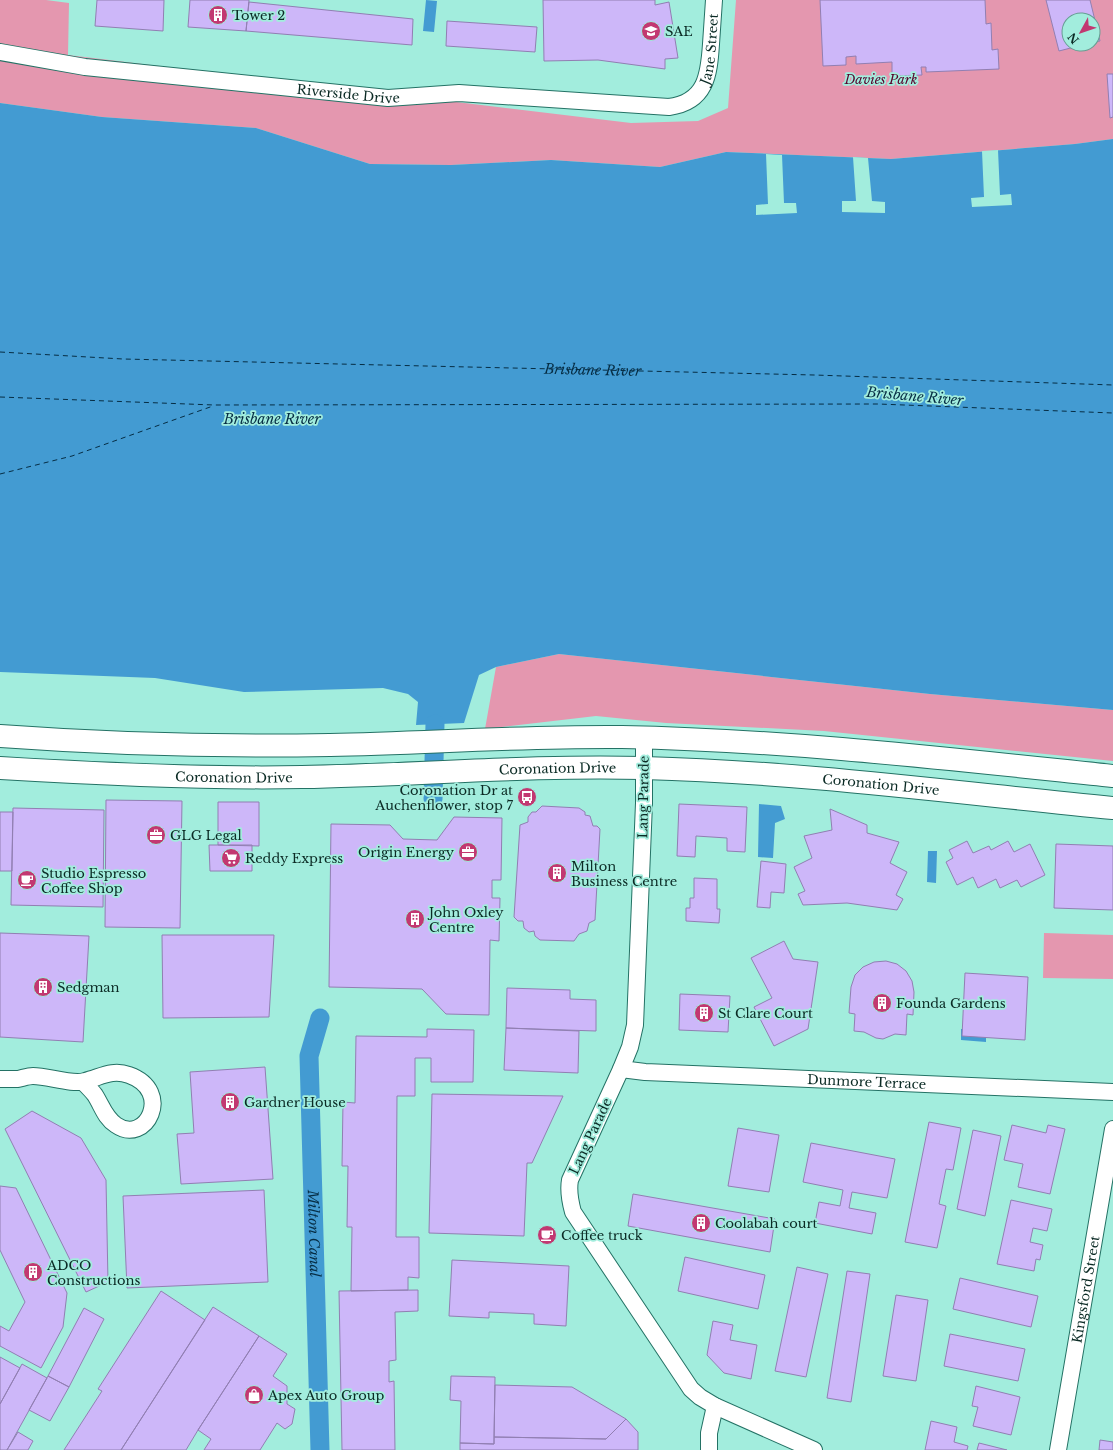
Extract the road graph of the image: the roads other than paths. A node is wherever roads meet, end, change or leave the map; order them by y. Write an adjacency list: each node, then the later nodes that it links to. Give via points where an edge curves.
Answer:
1 (714, 0): 3 (street, Jane Street, via 709,68 706,82)
2 (0, 52): 3 (street, Riverside Drive, via 86,67 388,98 459,93 669,107 679,106)
3 (696, 95)
4 (0, 736): 5 (highway, via 54,740 277,746 571,737)
5 (644, 738): 7 (street, Lang Parade); 8 (highway, via 683,738 818,747)
6 (0, 768): 7 (highway, Coronation Drive, via 206,777 302,777)
7 (644, 768): 9 (highway, Coronation Drive, via 814,779); 10 (street, Lang Parade, via 635,1025)
8 (1113, 776)
9 (1113, 808)
10 (621, 1069): 13 (street, Dunmore Terrace); 15 (street, Lang Parade, via 570,1180 570,1203 573,1212 682,1378 700,1397)
11 (0, 1079): 12 (street, via 32,1076)
12 (83, 1082)
13 (1113, 1092)
14 (1113, 1129): 18 (street, Kingsford Street)
15 (715, 1406): 16 (street, via 709,1434); 17 (street, Lang Parade)
16 (709, 1450)
17 (814, 1450)
18 (1058, 1450)

